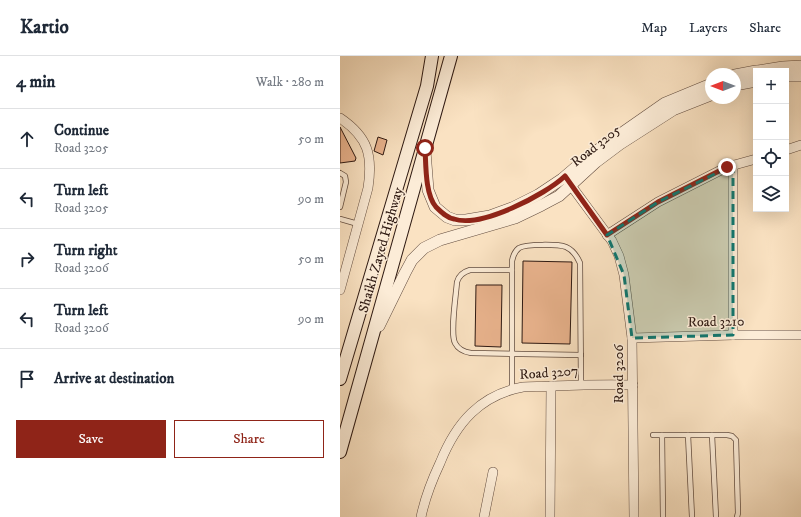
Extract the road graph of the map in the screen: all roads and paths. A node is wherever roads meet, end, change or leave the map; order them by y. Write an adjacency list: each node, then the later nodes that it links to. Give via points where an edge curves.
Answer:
1 (432, 56): 33 (main road, Shaikh Zayed Highway, via 426,86)
2 (451, 56): 15 (main road, Shaikh Zayed Highway)
3 (801, 66): 4 (street)
4 (776, 68)
5 (753, 72): 6 (street)
6 (741, 74)
7 (789, 76): 8 (street)
8 (801, 76)
9 (753, 82): 10 (street)
10 (741, 84)
11 (705, 86): 20 (street, Road 3205, via 665,103 589,156)
12 (705, 97): 20 (street, Road 3205, via 674,110)
13 (340, 118): 23 (street, via 361,136 369,155 368,188)
14 (801, 146): 16 (street)
15 (425, 148): 20 (street, Road 3205, via 428,190 436,207 447,217 455,220 490,216); 30 (main road, Shaikh Zayed Highway)
16 (789, 149)
17 (753, 159): 18 (street)
18 (733, 165): 24 (street, via 658,202); 27 (street)
19 (340, 173): 21 (lane, via 345,176 346,182)
20 (568, 181): 24 (street, Road 3206); 30 (street, Road 3205, via 559,196 515,218 440,240 424,248 412,260)
21 (340, 207)
22 (340, 219): 23 (lane)
23 (358, 224): 26 (street)
24 (607, 235): 29 (street, Road 3206, via 619,256 624,275)
25 (512, 270): 31 (lane); 31 (lane, via 470,270 461,274 457,282 453,333 455,343 466,352); 32 (lane, via 514,253 520,247 558,245 566,247 577,256 581,270)
26 (340, 290)
27 (733, 335): 28 (street, Road 3210); 29 (street, Road 3210)
28 (801, 335)
29 (632, 338): 35 (street, Road 3206)
30 (370, 344): 42 (main road, Shaikh Zayed Highway)
31 (512, 354): 32 (lane); 37 (lane)
32 (581, 355): 34 (lane)
33 (340, 379)
34 (581, 384): 35 (street, Road 3207); 36 (street, Road 3207)
35 (632, 385): 47 (street, Road 3206)
36 (551, 386): 37 (street, Road 3207); 46 (street)
37 (512, 390): 44 (street, Road 3207, via 475,409 454,432 432,480)
38 (653, 435): 39 (lane)
39 (662, 435): 40 (lane); 48 (lane)
40 (688, 435): 41 (lane); 49 (lane)
41 (712, 435): 50 (lane); 51 (lane, via 732,436 736,440)
42 (340, 452)
43 (493, 472): 45 (street)
44 (421, 517)
45 (484, 517)
46 (550, 517)
47 (634, 517)
48 (663, 517)
49 (692, 517)
50 (716, 517)
51 (737, 517)

